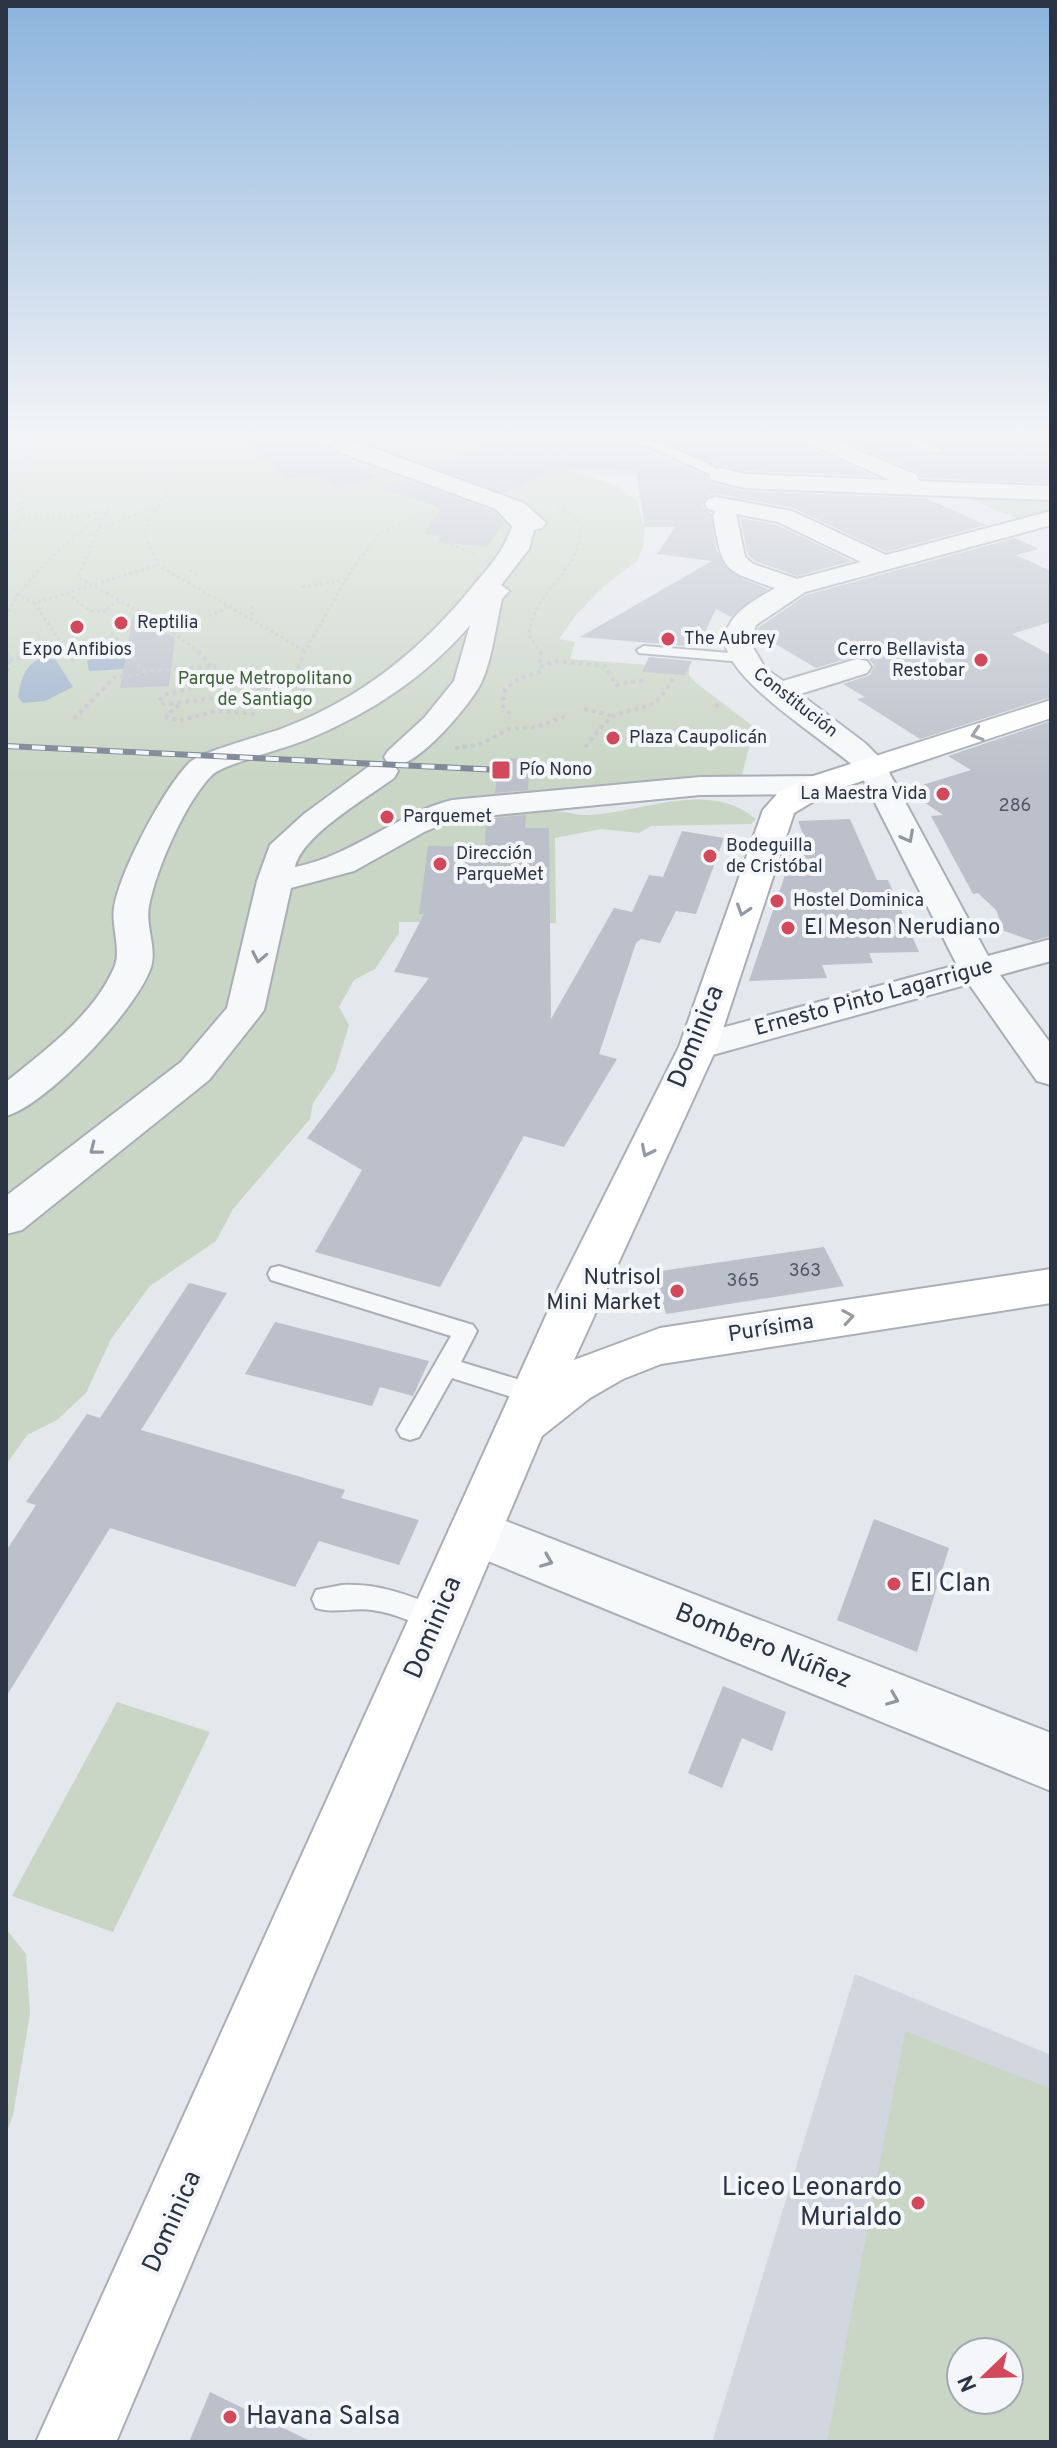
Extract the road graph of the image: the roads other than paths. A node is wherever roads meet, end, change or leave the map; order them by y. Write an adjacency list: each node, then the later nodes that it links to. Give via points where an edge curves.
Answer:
1 (517, 547): 22 (street, via 445,637 360,704 202,767 170,813 145,868 131,908 134,965 113,1002 72,1048)
2 (529, 547): 17 (street, via 490,597 468,682 391,764 282,852)
3 (730, 547): 7 (street, via 738,566)
4 (850, 547): 6 (street)
5 (943, 547): 6 (street, Constitución)
6 (883, 563): 7 (street, Constitución)
7 (796, 587): 9 (street, Constitución, via 744,619 737,635)
8 (644, 650): 9 (lane)
9 (743, 658): 11 (street, Constitución)
10 (857, 667): 11 (street)
11 (778, 692): 13 (street, Constitución)
12 (1051, 709): 13 (main road, one-way to 13)
13 (872, 767): 14 (main road); 19 (street, one-way to 19)
14 (818, 785): 15 (street); 16 (main road)
15 (700, 786): 16 (street, via 761,800); 17 (street, via 452,810 350,861)
16 (779, 810): 20 (main road, Dominica, one-way to 20)
17 (274, 881): 23 (street, one-way to 23, via 245,1010 217,1048 195,1071)
18 (1051, 950): 19 (street, Ernesto Pinto Lagarrigue)
19 (977, 969): 20 (street, Ernesto Pinto Lagarrigue); 21 (street)
20 (698, 1047): 26 (main road, Dominica, one-way to 26)
21 (1051, 1072)
22 (6, 1103)
23 (6, 1219)
24 (279, 1274): 28 (lane, via 465,1331)
25 (1051, 1286): 27 (main road, Purísima, one-way to 25)
26 (582, 1287): 27 (main road, via 586,1318 599,1332 638,1347); 29 (main road, Dominica)
27 (660, 1346): 29 (main road, Purísima, via 606,1365 536,1413)
28 (446, 1367): 29 (lane); 30 (lane)
29 (526, 1414): 31 (main road, Dominica)
30 (410, 1430)
31 (475, 1532): 33 (main road, Dominica); 34 (street, Bombero Núñez, one-way to 34)
32 (326, 1599): 33 (lane, via 390,1599)
33 (438, 1620): 35 (main road, Dominica)
34 (1051, 1762)
35 (76, 2442)

